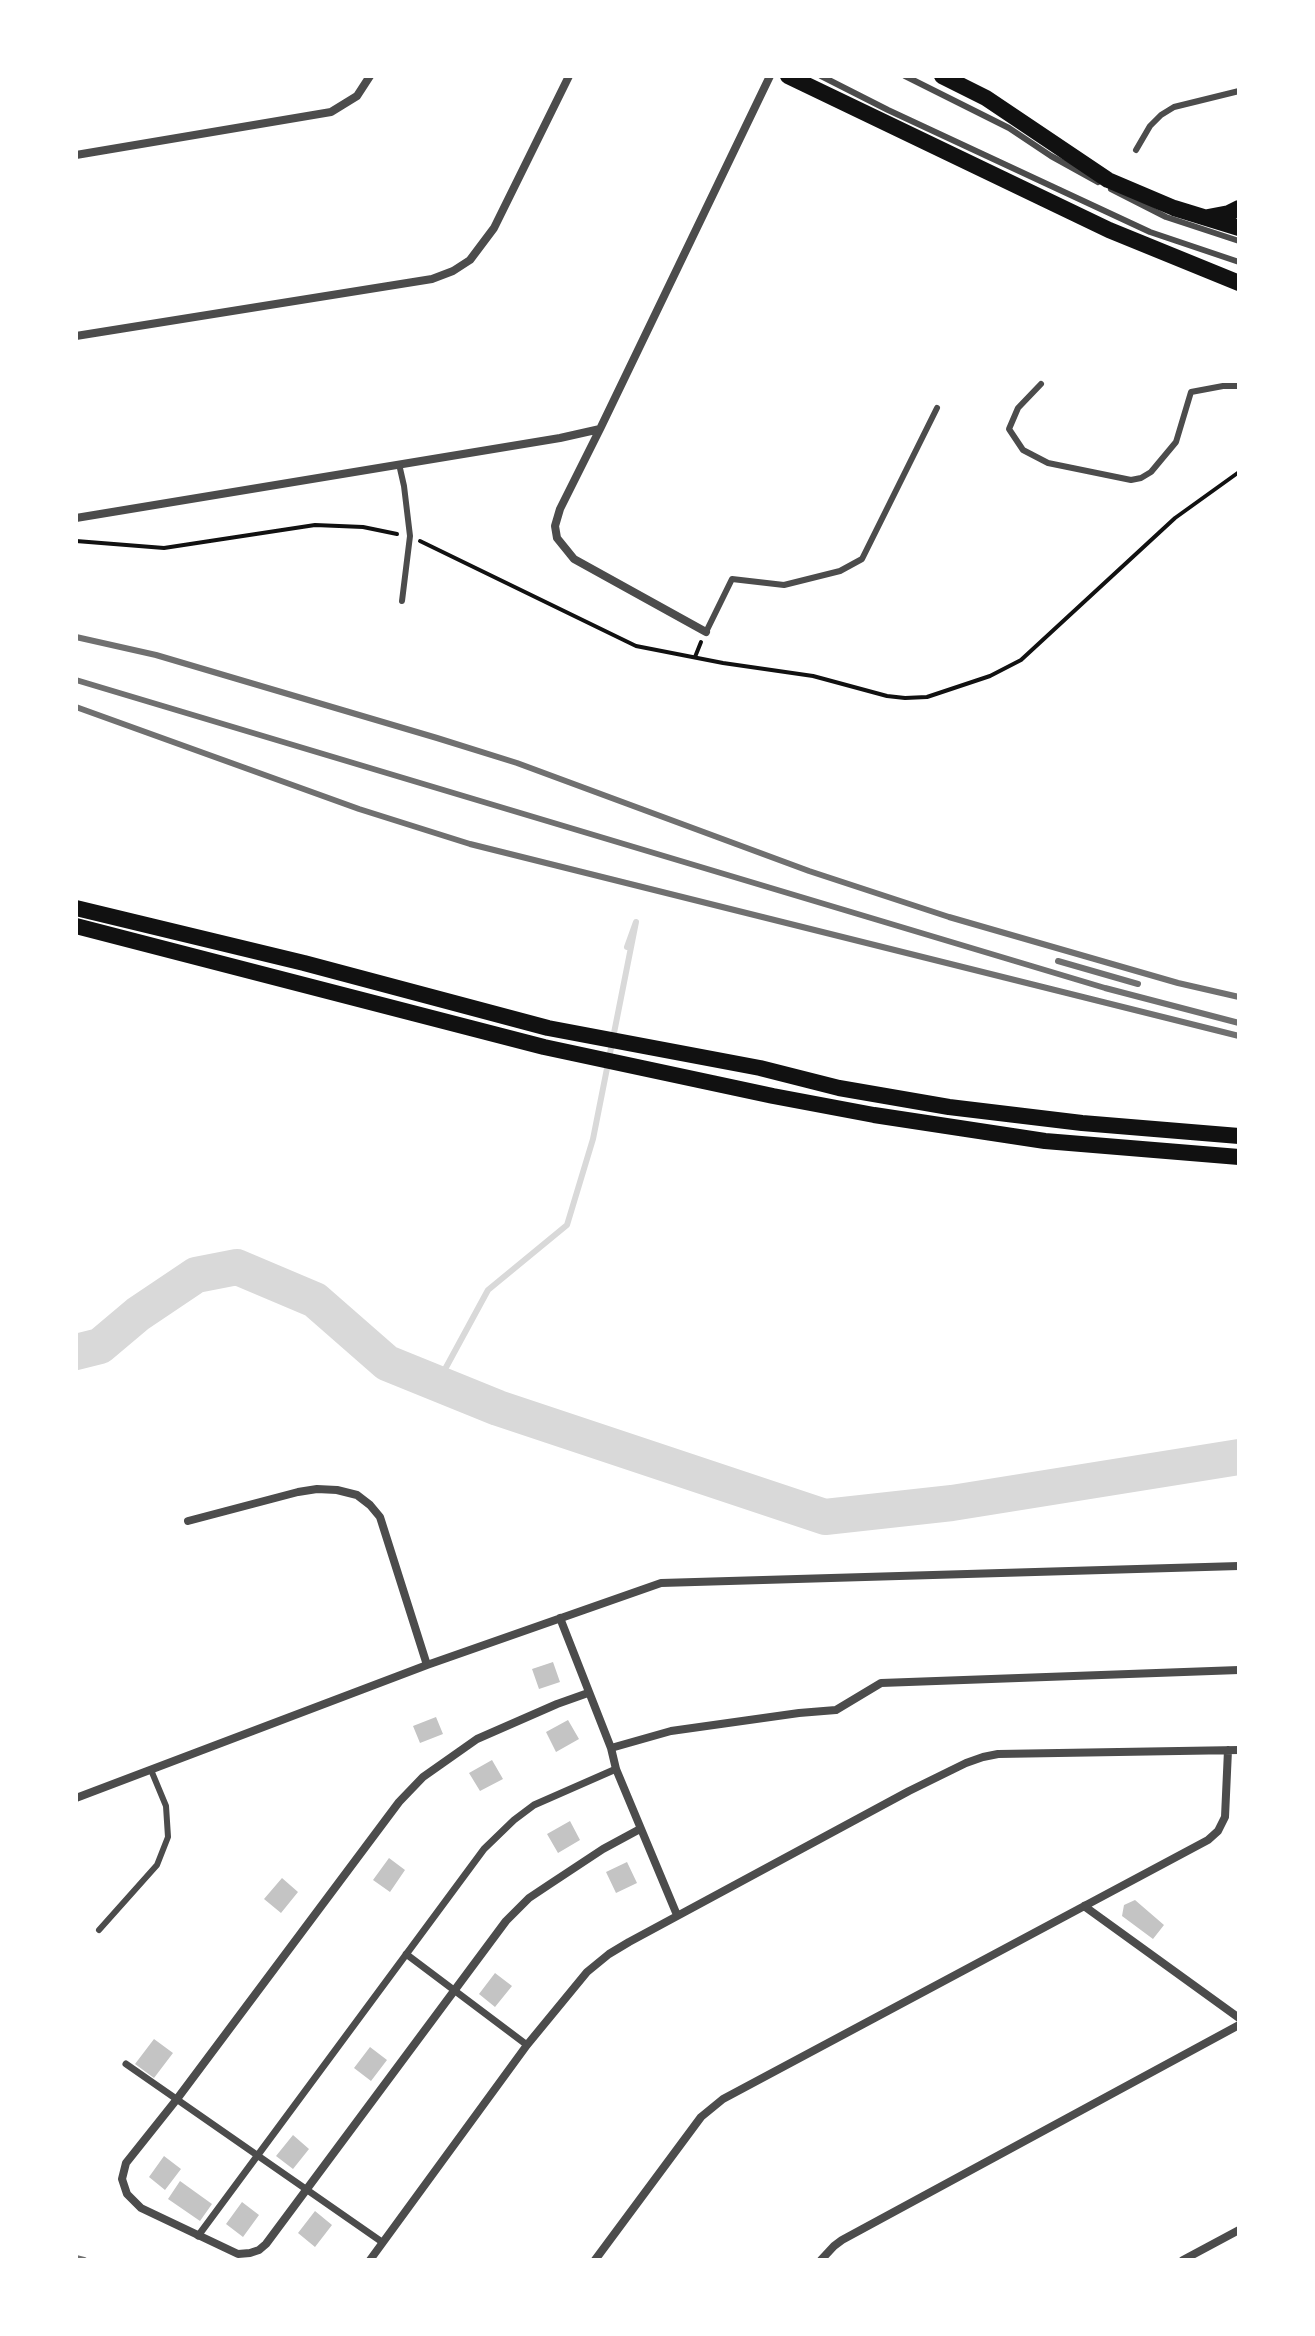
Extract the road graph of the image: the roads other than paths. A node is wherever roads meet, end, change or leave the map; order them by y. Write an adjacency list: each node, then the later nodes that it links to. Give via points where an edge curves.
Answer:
1 (370, 76): 11 (street, via 357,96 331,112)
2 (569, 76): 18 (street, via 494,228 470,260 453,271 432,279)
3 (770, 76): 22 (street)
4 (788, 76): 17 (main road, via 1109,230)
5 (821, 76): 16 (lane, via 1150,232)
6 (905, 76): 15 (lane, via 1009,128 1123,196 1166,217)
7 (942, 76): 8 (main road)
8 (972, 83): 13 (main road, via 986,98 1108,180)
9 (1239, 91): 10 (lane, via 1174,107 1150,126)
10 (1136, 150)
11 (76, 155)
12 (1239, 208): 13 (main road)
13 (1202, 217): 14 (main road)
14 (1239, 228)
15 (1239, 241)
16 (1239, 262)
17 (1239, 283)
18 (76, 336)
19 (1041, 384): 20 (lane, via 1018,408 1009,429 1023,450 1048,463 1131,480 1151,472 1176,442 1191,392)
20 (1239, 386)
21 (937, 408): 26 (lane, via 862,559 840,571 784,585 732,579)
22 (600, 429): 23 (street); 26 (street, via 560,509 557,538 574,559)
23 (399, 464): 24 (street); 25 (lane, via 410,536)
24 (76, 518)
25 (402, 601)
26 (706, 632)
27 (76, 908): 29 (main road, via 548,1028 839,1088 1082,1123)
28 (76, 926): 30 (main road, via 664,1074 874,1115 1045,1141)
29 (1239, 1136)
30 (1239, 1157)
31 (188, 1521): 34 (street, via 317,1489 357,1495 380,1517)
32 (1239, 1566): 33 (street, via 676,1581)
33 (560, 1618): 34 (street); 36 (street)
34 (427, 1665): 41 (street)
35 (1239, 1670): 37 (street, via 881,1683 836,1710 671,1731)
36 (588, 1693): 37 (street); 53 (street, via 477,1739 423,1777 377,1830)
37 (611, 1748): 40 (street)
38 (1228, 1750): 39 (street); 44 (street, via 1225,1817 1218,1831); 45 (street, via 983,1757)
39 (1239, 1750)
40 (616, 1769): 43 (street); 47 (street, via 534,1805 514,1820 484,1849)
41 (151, 1770): 42 (street); 46 (lane, via 166,1806 168,1837 157,1865)
42 (76, 1798)
43 (640, 1829): 45 (street); 48 (street, via 529,1898)
44 (1084, 1906): 49 (street); 60 (street, via 723,2099 701,2117)
45 (677, 1915): 51 (street, via 594,1966)
46 (99, 1930)
47 (406, 1954): 48 (street); 54 (street)
48 (454, 1990): 51 (street); 55 (street)
49 (1239, 2018)
50 (1239, 2025): 61 (street, via 842,2240)
51 (527, 2045): 58 (street)
52 (126, 2064): 53 (street)
53 (177, 2099): 54 (street); 57 (street, via 126,2163 122,2179 127,2194 141,2208)
54 (257, 2155): 55 (street); 57 (street)
55 (307, 2189): 57 (street, via 259,2250 238,2254); 58 (street)
56 (1239, 2230): 62 (street)
57 (198, 2236)
58 (382, 2242): 59 (street)
59 (370, 2260)
60 (595, 2260)
61 (821, 2260)
62 (1183, 2260)

